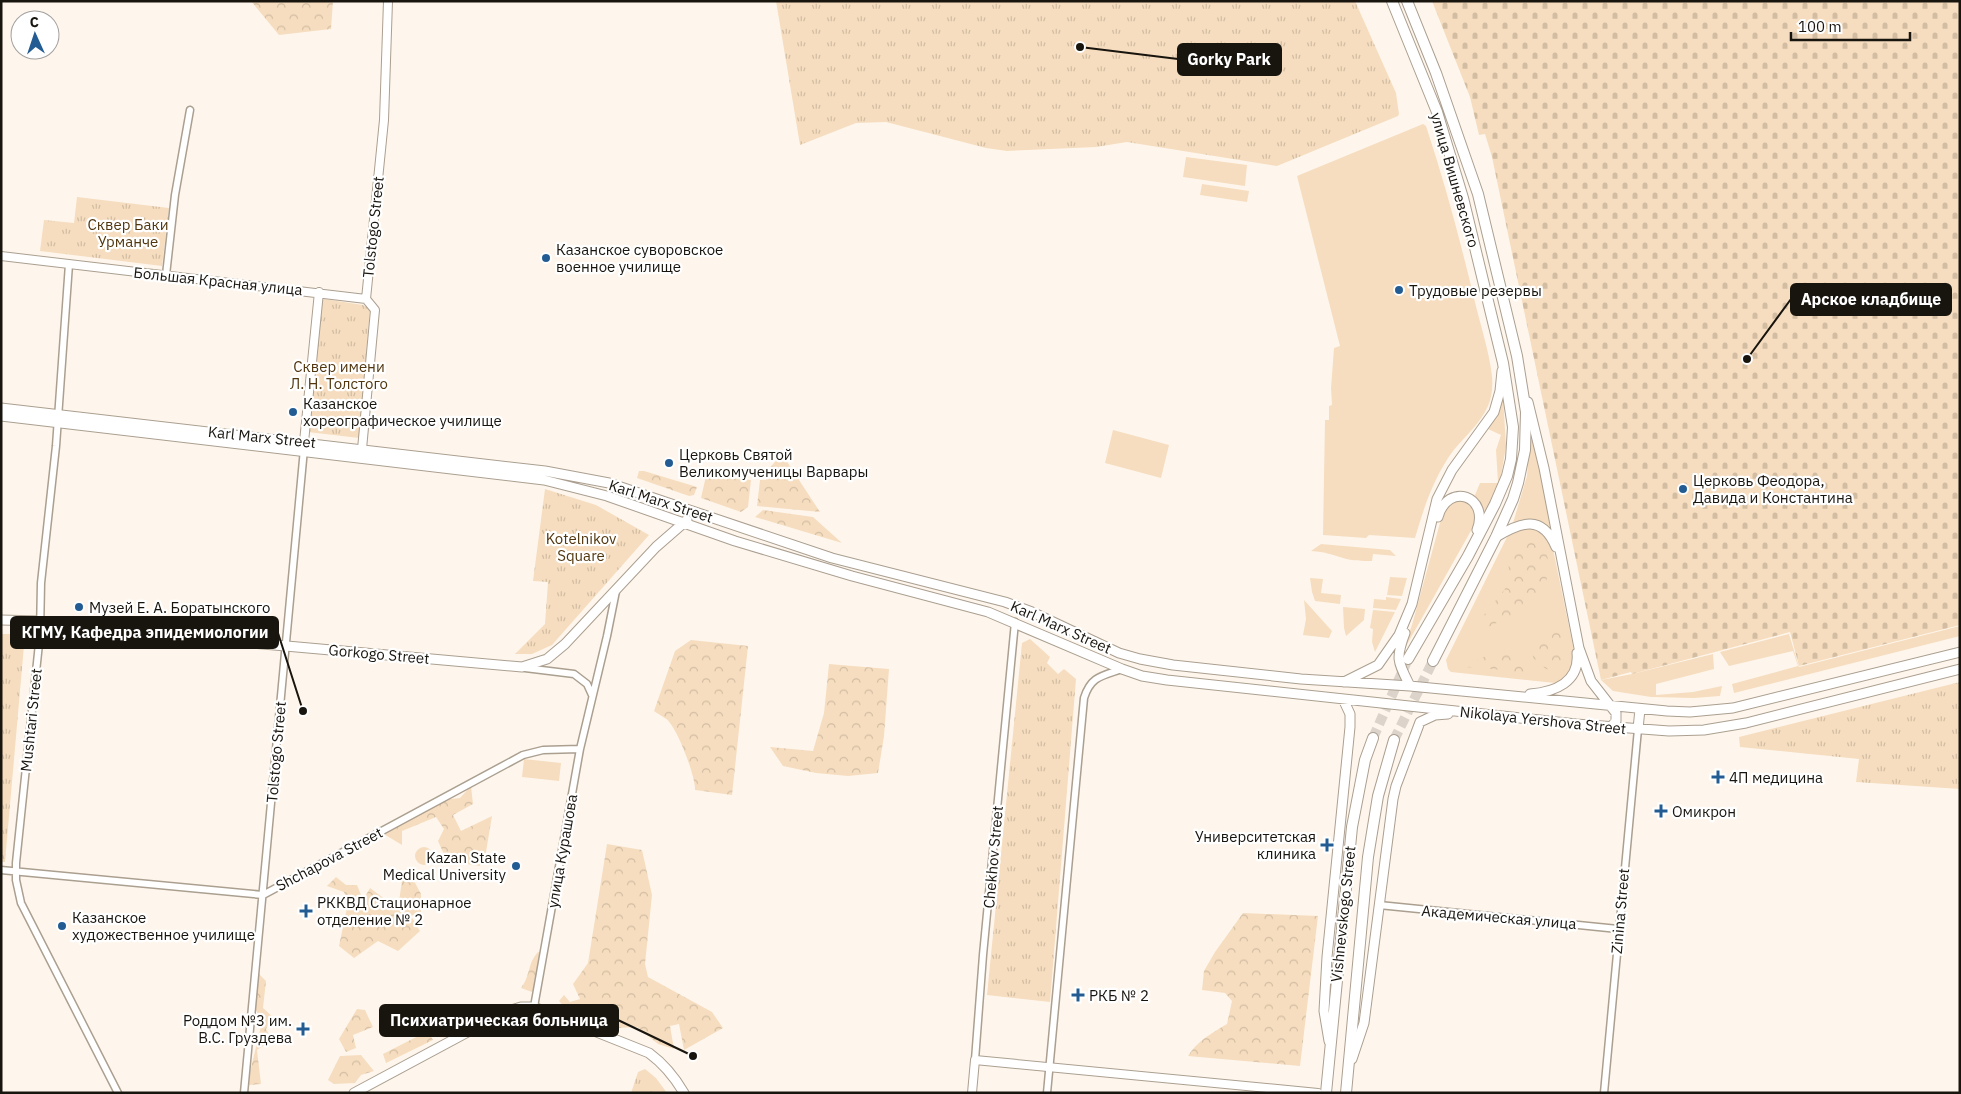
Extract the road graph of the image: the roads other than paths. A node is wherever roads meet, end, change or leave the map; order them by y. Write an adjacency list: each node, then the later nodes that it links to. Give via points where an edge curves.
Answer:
1 (388, 1): 9 (street, Tolstogo Street, via 384,120)
2 (1392, 1): 11 (main road, улица Вишневского, via 1446,138)
3 (1407, 1): 10 (main road, улица Вишневского, via 1440,82 1478,194)
4 (190, 110): 7 (street, via 175,195)
5 (1, 256): 6 (street, Большая Красная улица)
6 (69, 264): 7 (street, Большая Красная улица); 14 (street, Mushtari Street)
7 (166, 275): 8 (street, Большая Красная улица)
8 (319, 292): 9 (street, Большая Красная улица); 15 (street, Tolstogo Street)
9 (366, 299): 16 (street, Tolstogo Street, via 375,310)
10 (1517, 356): 19 (main road, via 1526,412 1525,450 1518,483); 38 (main road, via 1544,468 1579,648 1591,681)
11 (1503, 363): 20 (main road, via 1512,411 1511,459 1495,504); 33 (main road, via 1494,412 1452,470 1437,499 1412,604 1399,635 1378,665)
12 (1, 408): 14 (main road, Karl Marx Street)
13 (1, 416): 14 (main road, Karl Marx Street)
14 (58, 418): 15 (main road, Karl Marx Street); 23 (street, Mushtari Street)
15 (304, 447): 16 (main road, Karl Marx Street); 18 (main road, Karl Marx Street, via 544,480 586,489); 25 (street, Tolstogo Street)
16 (362, 449): 17 (main road, Karl Marx Street, via 544,471 609,483)
17 (692, 510): 18 (main road, Gorkogo Street); 32 (main road, Karl Marx Street, via 832,558 1005,602 1099,645 1140,659)
18 (686, 523): 21 (main road, Gorkogo Street, via 656,547); 24 (main road, Karl Marx Street, via 735,541)
19 (1496, 537): 28 (main road); 36 (main road, via 1513,526 1528,524 1541,527 1551,537 1558,552 1577,649 1576,671 1562,686)
20 (1468, 556): 27 (main road); 34 (main road, via 1481,514 1467,498 1455,497 1440,508 1416,606 1398,650 1399,665)
21 (616, 589): 29 (main road, Gorkogo Street, via 547,660); 35 (street, улица Курашова)
22 (1, 620): 23 (main road, Gorkogo Street)
23 (40, 621): 25 (main road, Gorkogo Street); 47 (street, Mushtari Street)
24 (1015, 622): 30 (main road, Karl Marx Street); 53 (street, Chekhov Street)
25 (286, 646): 29 (main road, Gorkogo Street); 48 (street, Tolstogo Street)
26 (1960, 652): 39 (main road, Nikolaya Yershova Street, via 1733,708 1690,712)
27 (1408, 659)
28 (1433, 661)
29 (522, 667): 35 (street, via 574,674 586,684)
30 (1122, 669): 37 (main road, Nikolaya Yershova Street, via 1167,680); 55 (street, via 1094,680 1087,687 1084,698)
31 (1960, 669): 42 (main road, Nikolaya Yershova Street, via 1746,723 1704,730)
32 (1302, 679): 33 (main road, Nikolaya Yershova Street)
33 (1344, 682): 34 (main road, Nikolaya Yershova Street)
34 (1410, 686): 36 (main road, Nikolaya Yershova Street)
35 (592, 695): 45 (street, улица Курашова)
36 (1513, 696): 38 (main road, Nikolaya Yershova Street)
37 (1343, 699): 40 (main road, Nikolaya Yershova Street); 52 (main road, via 1350,714 1350,728 1327,957 1324,1011)
38 (1611, 706): 39 (main road, Nikolaya Yershova Street); 41 (main road, via 1617,717)
39 (1640, 709): 42 (main road)
40 (1465, 712): 41 (main road, Nikolaya Yershova Street); 49 (main road, via 1435,716 1420,722 1414,735 1396,786)
41 (1611, 727): 42 (main road, Nikolaya Yershova Street)
42 (1638, 729): 50 (street, Zinina Street)
43 (1373, 738): 52 (main road, Vishnevskogo Street, via 1365,760 1352,827)
44 (1394, 740): 54 (main road, Vishnevskogo Street, via 1378,796 1368,857)
45 (580, 749): 48 (street, Shchapova Street, via 543,750 523,755); 51 (street, улица Курашова)
46 (1, 870): 47 (street, Shchapova Street)
47 (15, 870): 48 (street, Shchapova Street); 56 (street, Mushtari Street, via 21,902)
48 (263, 895): 57 (street, Tolstogo Street)
49 (1379, 905): 50 (street, Академическая улица); 54 (main road, via 1364,1023)
50 (1618, 929): 65 (street, Zinina Street)
51 (534, 1007): 58 (main road, via 505,1012); 59 (main road, via 649,1052 675,1078)
52 (1330, 1047): 63 (main road, Vishnevskogo Street)
53 (975, 1060): 55 (street); 60 (street, Chekhov Street)
54 (1350, 1064): 64 (main road, Vishnevskogo Street)
55 (1050, 1066): 61 (street); 62 (street)
56 (118, 1093)
57 (244, 1093)
58 (354, 1093)
59 (684, 1093)
60 (972, 1093)
61 (1047, 1093)
62 (1318, 1093)
63 (1326, 1093)
64 (1346, 1093)
65 (1604, 1093)

